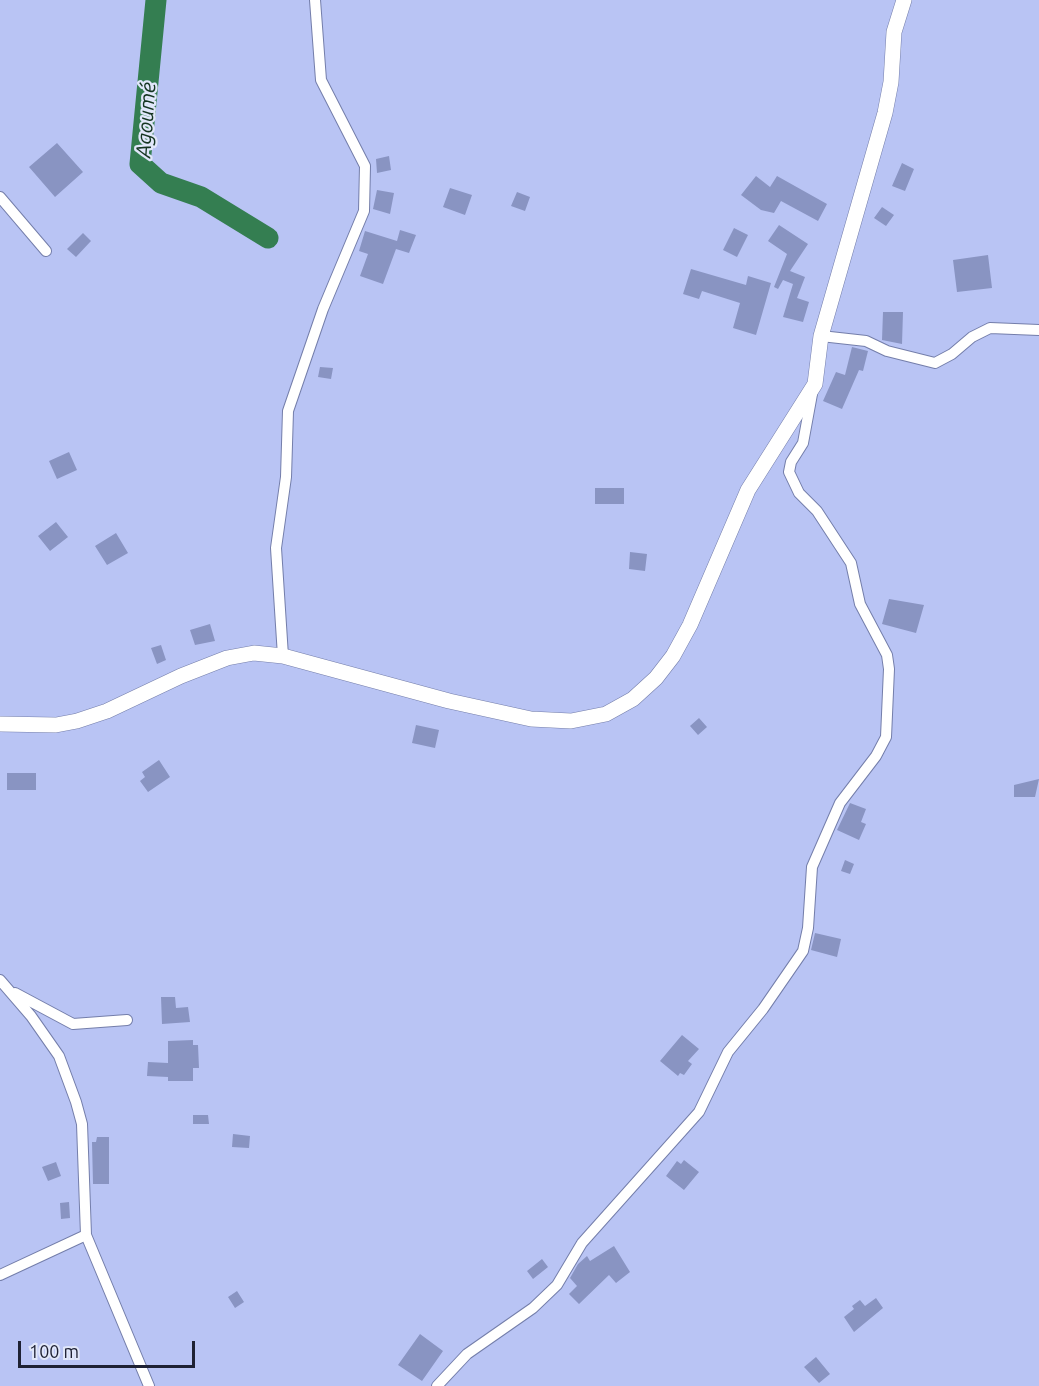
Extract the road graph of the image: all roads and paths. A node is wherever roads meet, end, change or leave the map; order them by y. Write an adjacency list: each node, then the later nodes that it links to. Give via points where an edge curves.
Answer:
1 (315, 0): 8 (street, via 321,80 365,166 364,211 323,309 288,411 286,477 276,548)
2 (904, 0): 6 (street, via 894,32 885,112)
3 (0, 197): 4 (street)
4 (46, 251)
5 (1039, 330): 6 (street, via 990,328 934,363 887,351 866,341)
6 (821, 336): 7 (street)
7 (815, 384): 8 (street, via 748,490 674,656 633,699 606,714 571,721 531,719); 16 (street, via 803,442 789,472 799,493 816,511 850,563 860,604 887,655 886,737 840,803 815,858 803,951 728,1052 699,1112 582,1244 557,1285 533,1308 467,1354)
8 (283, 656): 9 (street, via 255,653 227,658 77,721 56,725)
9 (0, 724)
10 (0, 980): 11 (street)
11 (10, 990): 12 (street, via 73,1024); 13 (street, via 59,1056 76,1102 82,1124)
12 (127, 1020)
13 (86, 1235): 14 (street); 15 (street)
14 (0, 1275)
15 (149, 1386)
16 (437, 1386)

